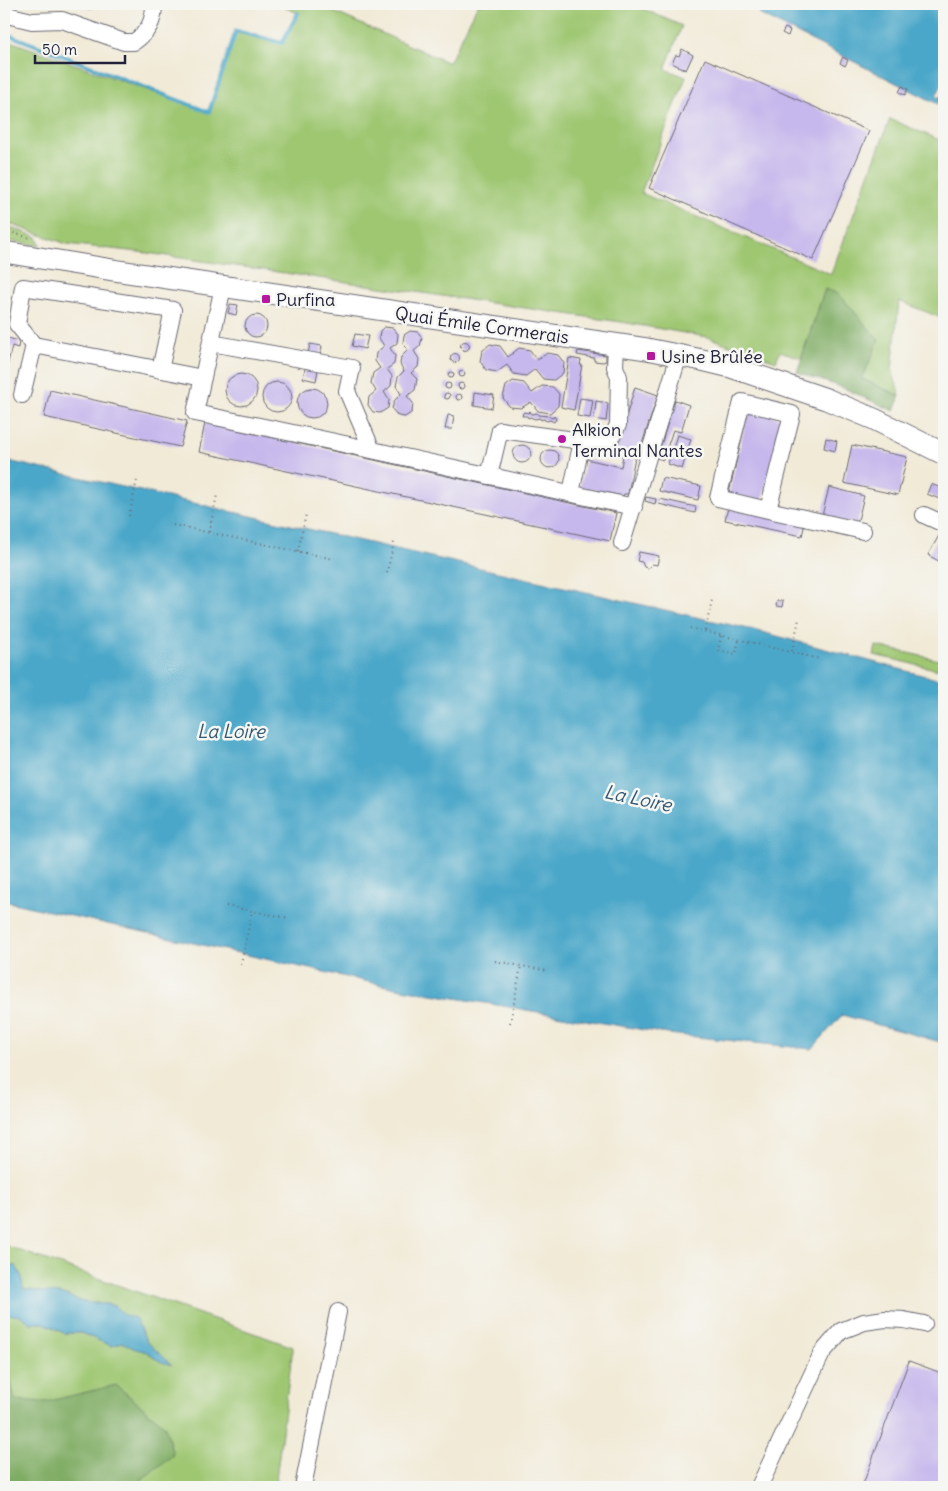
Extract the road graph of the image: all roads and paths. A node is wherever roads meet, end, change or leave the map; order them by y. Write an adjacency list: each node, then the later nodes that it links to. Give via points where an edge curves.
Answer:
1 (154, 4): 2 (lane, via 153,20 148,30 134,42 124,42 62,20 32,21)
2 (4, 12)
3 (4, 252): 4 (main road, Quai Émile Cormerais)
4 (223, 287): 5 (lane); 7 (main road, Quai Émile Cormerais)
5 (211, 343): 10 (lane); 15 (lane, via 352,368 347,391)
6 (34, 344): 9 (lane); 9 (lane, via 17,324 23,287 173,310); 12 (lane)
7 (616, 344): 8 (main road, Quai Émile Cormerais); 14 (lane, via 618,425 612,436 602,443)
8 (679, 355): 11 (main road, Quai Émile Cormerais); 21 (lane)
9 (160, 370): 10 (lane)
10 (203, 378): 15 (lane, via 195,413)
11 (776, 381): 13 (lane); 16 (main road, Quai Émile Cormerais, via 874,419)
12 (22, 396)
13 (768, 408): 22 (lane, via 792,414); 22 (lane, via 742,402 718,498)
14 (582, 441): 17 (lane, via 500,430); 19 (lane)
15 (372, 450): 17 (lane)
16 (944, 454)
17 (489, 476): 19 (lane)
18 (137, 480): 25 (path)
19 (571, 493): 21 (lane)
20 (217, 495): 29 (path)
21 (634, 507): 31 (lane)
22 (768, 510): 28 (lane)
23 (306, 514): 32 (path)
24 (924, 515): 26 (lane)
25 (129, 516)
26 (944, 524)
27 (173, 525): 29 (path)
28 (863, 531)
29 (208, 532): 32 (path)
30 (394, 542): 34 (path)
31 (622, 543)
32 (298, 552): 33 (path)
33 (334, 559)
34 (388, 573)
35 (712, 600): 38 (path)
36 (799, 619): 41 (path)
37 (690, 628): 38 (path)
38 (705, 631): 39 (path)
39 (721, 635): 40 (path); 40 (path, via 718,650 736,654)
40 (739, 639): 41 (path)
41 (792, 652): 42 (path)
42 (820, 658)
43 (226, 906): 44 (path)
44 (252, 911): 45 (path); 47 (path)
45 (289, 918)
46 (495, 961): 48 (path)
47 (241, 964)
48 (521, 966): 49 (path); 50 (path)
49 (548, 971)
50 (510, 1023)
51 (338, 1312): 53 (lane)
52 (924, 1324): 54 (lane, via 885,1319 841,1330 822,1353)
53 (303, 1487)
54 (759, 1487)

